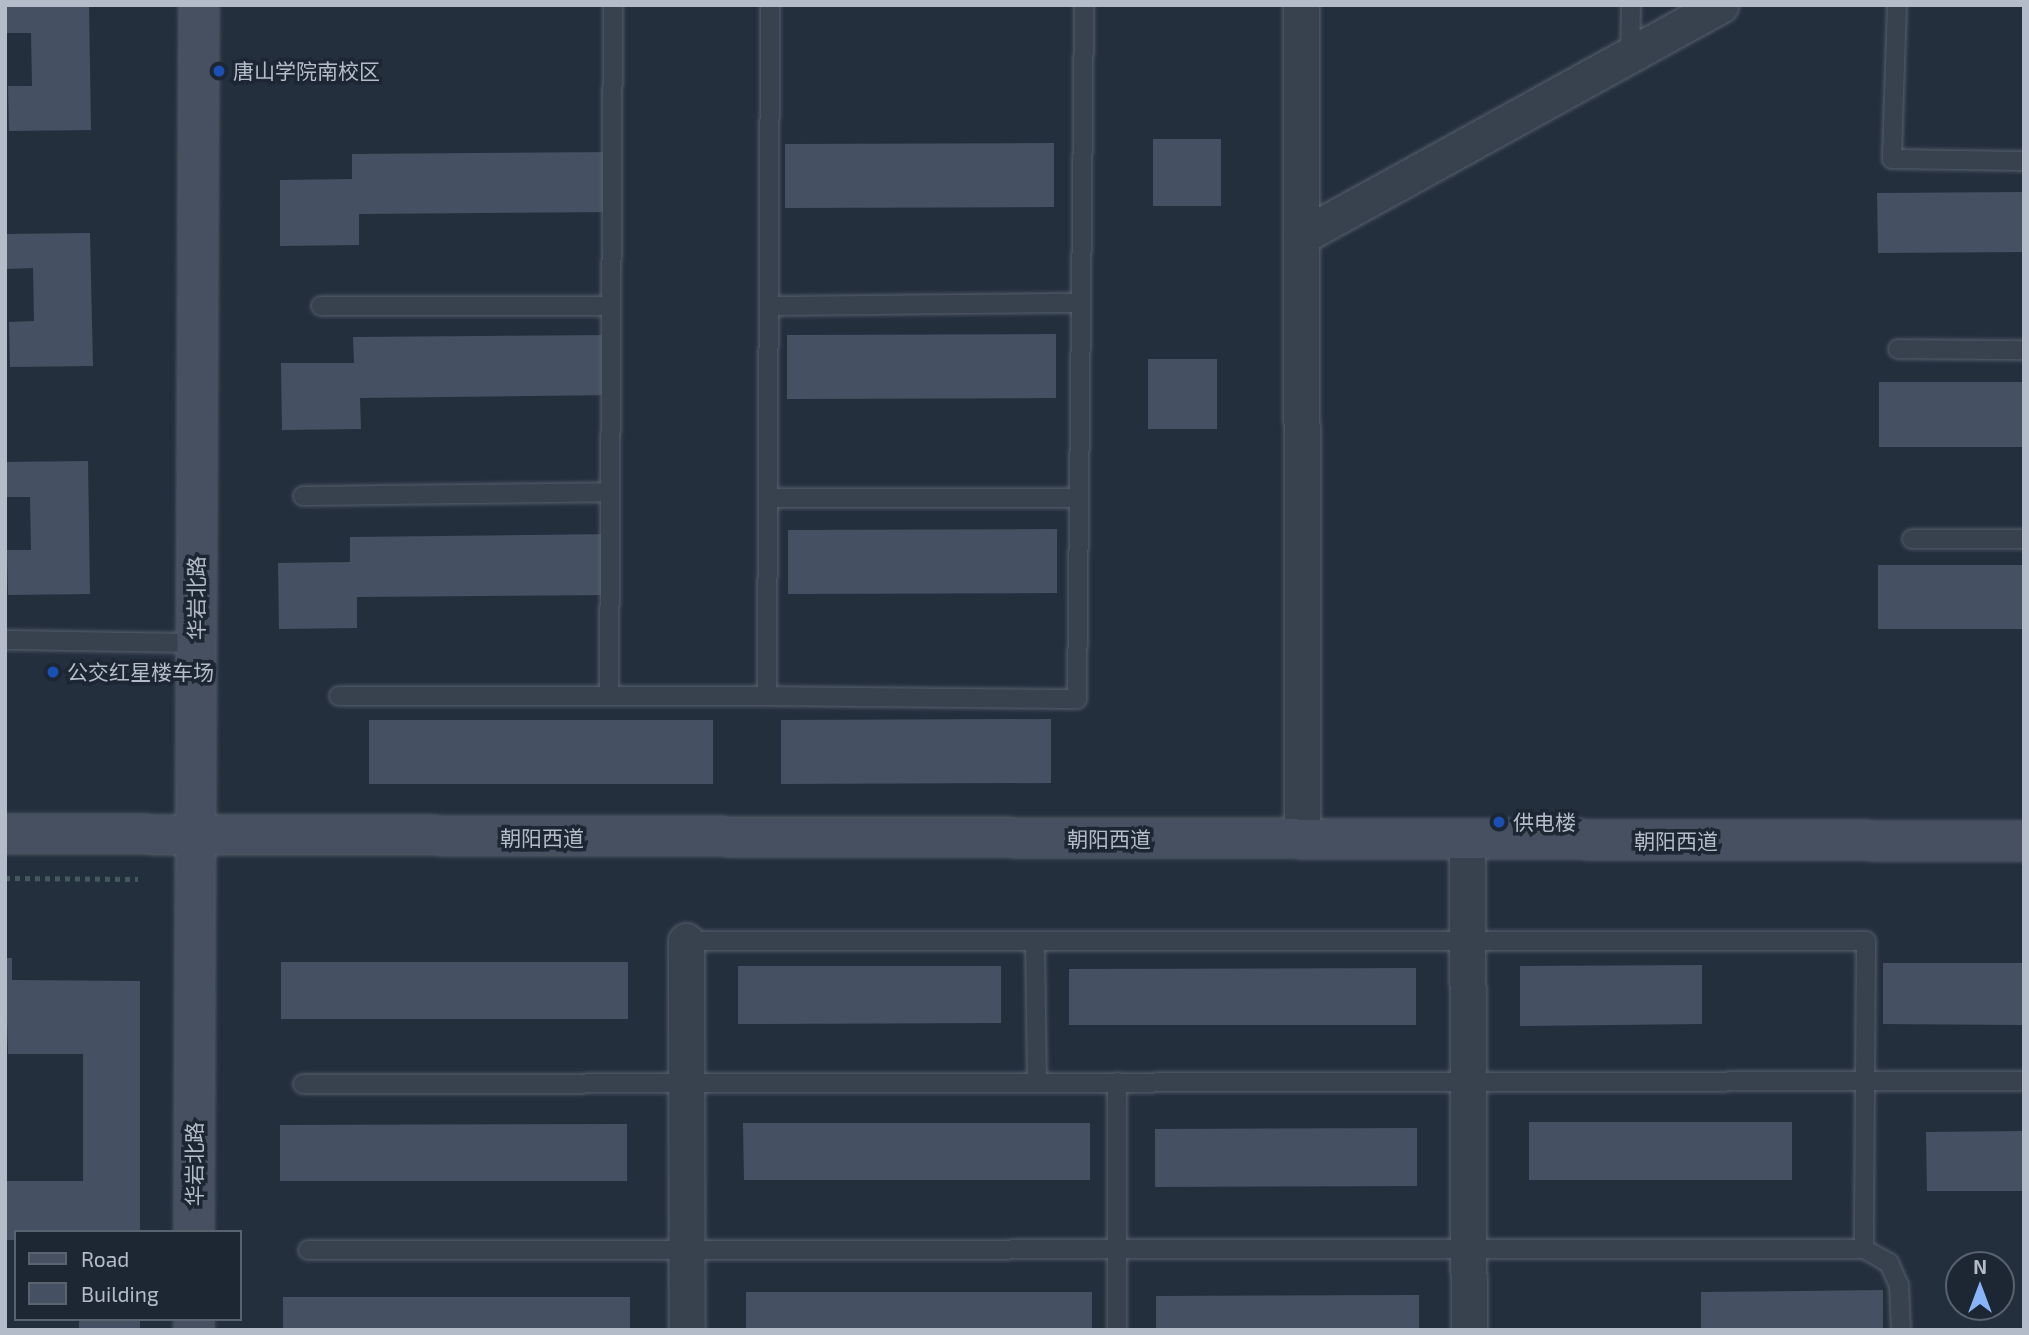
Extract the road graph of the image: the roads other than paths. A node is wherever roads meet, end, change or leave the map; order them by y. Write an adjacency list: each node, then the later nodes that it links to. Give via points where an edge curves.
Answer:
1 (199, 5): 25 (main road, 华岩北路)
2 (613, 5): 14 (lane)
3 (770, 5): 15 (lane)
4 (1084, 5): 12 (lane)
5 (1301, 5): 11 (street)
6 (1631, 5): 9 (lane)
7 (1721, 5): 9 (street)
8 (1897, 5): 10 (lane, via 1892,159)
9 (1630, 56): 11 (street)
10 (2024, 161)
11 (1302, 236): 31 (street)
12 (1081, 303): 15 (lane); 21 (lane)
13 (321, 306): 14 (lane)
14 (611, 306): 18 (lane)
15 (769, 306): 20 (lane)
16 (1898, 349): 17 (lane)
17 (2024, 350)
18 (610, 492): 19 (lane); 27 (lane)
19 (303, 496)
20 (768, 498): 21 (lane); 28 (lane)
21 (1079, 498): 28 (lane, via 1077,699)
22 (1912, 539): 23 (lane)
23 (2024, 539)
24 (5, 640): 25 (lane)
25 (196, 643): 30 (main road, 华岩北路)
26 (339, 696): 27 (lane)
27 (610, 696): 28 (lane)
28 (767, 696)
29 (5, 834): 30 (main road, 朝阳西道)
30 (195, 838): 31 (main road, 朝阳西道); 34 (main road, 朝阳西道, via 136,857); 45 (main road, 华岩北路)
31 (1302, 839): 32 (main road, 朝阳西道)
32 (1466, 841): 33 (main road, 朝阳西道); 37 (street)
33 (2024, 841)
34 (5, 855)
35 (685, 941): 36 (lane); 44 (street)
36 (1035, 941): 37 (lane); 42 (lane)
37 (1468, 941): 38 (lane, via 1866,941); 41 (street)
38 (1865, 1081): 39 (lane); 41 (lane); 49 (lane)
39 (2024, 1081)
40 (1117, 1082): 41 (lane); 42 (lane); 47 (lane)
41 (1468, 1082): 48 (street)
42 (1037, 1083): 44 (lane)
43 (303, 1084): 44 (lane)
44 (687, 1084): 46 (street)
45 (194, 1230)
46 (687, 1249): 47 (lane); 50 (lane); 51 (street)
47 (1117, 1249): 48 (lane); 52 (lane)
48 (1468, 1249): 49 (lane); 53 (street)
49 (1864, 1249): 54 (lane, via 1889,1263 1899,1285)
50 (308, 1250)
51 (687, 1330)
52 (1117, 1330)
53 (1469, 1330)
54 (1901, 1330)

